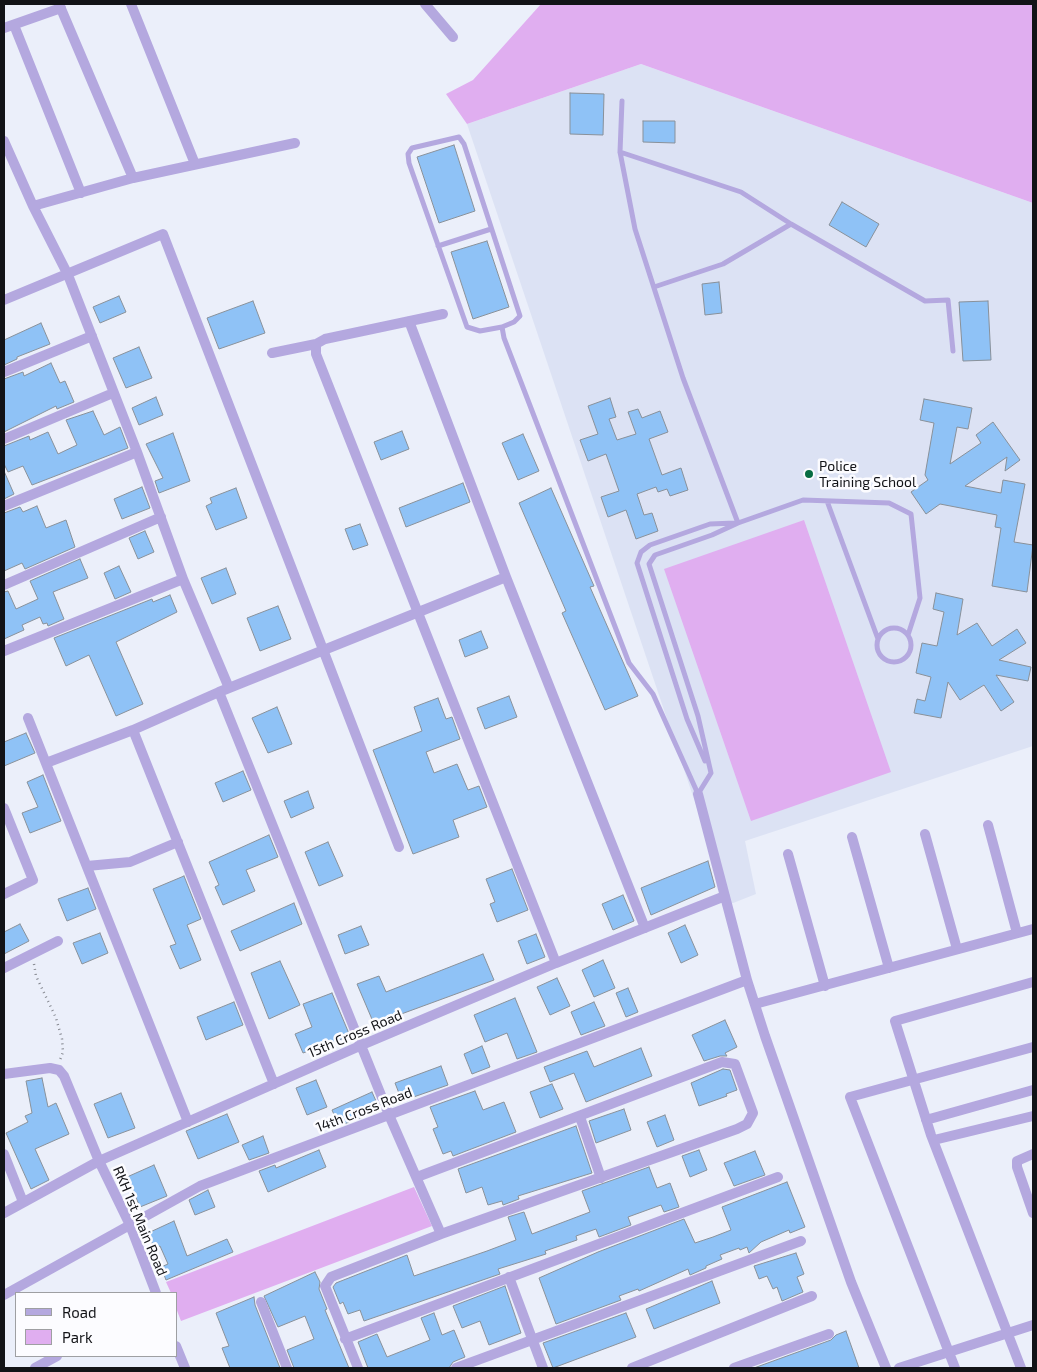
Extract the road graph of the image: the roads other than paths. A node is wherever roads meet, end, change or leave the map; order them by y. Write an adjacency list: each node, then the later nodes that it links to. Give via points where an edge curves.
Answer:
1 (130, 4): 10 (street)
2 (425, 4): 5 (street)
3 (60, 6): 4 (street); 11 (street)
4 (9, 27): 12 (street)
5 (454, 37)
6 (622, 101): 9 (lane)
7 (4, 141): 13 (street)
8 (295, 143): 10 (street)
9 (620, 152): 14 (lane, via 741,192); 18 (lane, via 635,229)
10 (195, 164): 11 (street)
11 (133, 178): 12 (street)
12 (81, 193): 13 (street)
13 (33, 206): 17 (street)
14 (791, 224): 18 (lane, via 723,264); 25 (lane, via 925,301 948,300)
15 (491, 229): 16 (lane); 16 (lane, via 459,137 412,148 408,154 409,163); 22 (lane, via 520,316)
16 (438, 246): 22 (lane, via 467,328 480,331)
17 (68, 275): 19 (street); 23 (street); 41 (street, via 163,234)
18 (654, 287): 34 (lane, via 683,378)
19 (4, 300)
20 (443, 314): 21 (street)
21 (409, 321): 24 (street, via 324,339); 35 (street)
22 (502, 327): 48 (lane, via 629,663 653,694)
23 (92, 336): 27 (street); 28 (street)
24 (316, 344): 26 (street); 38 (street, via 316,354)
25 (953, 351)
26 (272, 352)
27 (4, 372)
28 (113, 393): 29 (street); 30 (street)
29 (4, 439)
30 (137, 452): 32 (street); 33 (street)
31 (826, 501): 34 (lane, via 803,500); 39 (lane, via 889,503 911,514 920,598); 40 (lane)
32 (4, 506)
33 (161, 517): 36 (street); 37 (street)
34 (738, 522): 47 (lane, via 712,536 655,555 649,564 698,716); 47 (lane, via 710,524 650,545 640,552 637,563 688,720)
35 (506, 577): 38 (street); 59 (street)
36 (183, 579): 42 (street); 43 (street)
37 (4, 585)
38 (418, 612): 41 (street); 64 (street)
39 (908, 635): 40 (lane, via 900,628 894,628 884,631); 40 (lane, via 910,652 897,662 881,656)
40 (878, 639)
41 (324, 649): 43 (street); 54 (street)
42 (4, 651)
43 (224, 690): 45 (street); 71 (street)
44 (28, 718): 46 (street)
45 (133, 730): 46 (street); 53 (street)
46 (46, 763): 56 (street)
47 (711, 773): 48 (lane)
48 (698, 794): 58 (street)
49 (4, 808): 57 (street, via 33,880)
50 (988, 825): 61 (street)
51 (925, 834): 63 (street)
52 (852, 837): 66 (street)
53 (178, 842): 56 (street, via 130,862); 75 (street)
54 (399, 846)
55 (788, 854): 69 (street)
56 (87, 866): 81 (street)
57 (4, 894)
58 (726, 896): 59 (street, 15th Cross Road); 67 (street)
59 (645, 928): 64 (street, 15th Cross Road)
60 (1033, 928): 61 (street)
61 (1016, 933): 63 (street)
62 (58, 941): 65 (street)
63 (957, 949): 66 (street)
64 (556, 963): 71 (street, 15th Cross Road)
65 (4, 968)
66 (889, 968): 69 (street)
67 (747, 980): 70 (street); 77 (street, 14th Cross Road)
68 (1033, 982): 74 (street, via 895,1021)
69 (825, 986): 70 (street)
70 (755, 1004): 116 (street, via 851,1282)
71 (362, 1045): 75 (street, 15th Cross Road); 77 (street)
72 (1033, 1047): 74 (street)
73 (4, 1074): 85 (street, RKH 1st Main Road, via 50,1068 59,1070)
74 (912, 1080): 80 (street); 106 (street, via 850,1097)
75 (274, 1084): 81 (street, 15th Cross Road)
76 (1033, 1090): 80 (street)
77 (390, 1115): 86 (street); 92 (street, 14th Cross Road, via 200,1186)
78 (1033, 1116): 82 (street)
79 (580, 1117): 86 (street); 88 (street); 88 (street, via 722,1062 735,1064 753,1113 748,1124 737,1129)
80 (926, 1120): 82 (street)
81 (188, 1122): 85 (street, 15th Cross Road)
82 (934, 1140): 102 (street)
83 (4, 1154): 89 (street)
84 (1033, 1154): 91 (street, via 1017,1161)
85 (99, 1161): 89 (street, 15th Cross Road); 92 (street, RKH 1st Main Road)
86 (417, 1177): 93 (street)
87 (778, 1177): 95 (street)
88 (601, 1178): 93 (street)
89 (23, 1202): 90 (street, 15th Cross Road)
90 (4, 1213)
91 (1033, 1213)
92 (130, 1225): 96 (street, RKH 1st Main Road); 97 (street, 14th Cross Road)
93 (441, 1234): 103 (street, via 328,1280 325,1286)
94 (800, 1241): 104 (street)
95 (509, 1277): 103 (street); 104 (street)
96 (156, 1292)
97 (4, 1295)
98 (812, 1296): 114 (street)
99 (261, 1302): 110 (street)
100 (1033, 1325): 102 (street)
101 (829, 1334): 115 (street)
102 (1008, 1334): 106 (street); 119 (street)
103 (345, 1339): 111 (street)
104 (532, 1340): 112 (street); 113 (street)
105 (178, 1351): 109 (street)
106 (948, 1352): 117 (street); 118 (street)
107 (55, 1357): 108 (street)
108 (35, 1368)
109 (185, 1368)
110 (287, 1368)
111 (358, 1368)
112 (456, 1368)
113 (543, 1368)
114 (632, 1368)
115 (734, 1368)
116 (886, 1368)
117 (899, 1368)
118 (955, 1368)
119 (1021, 1368)

